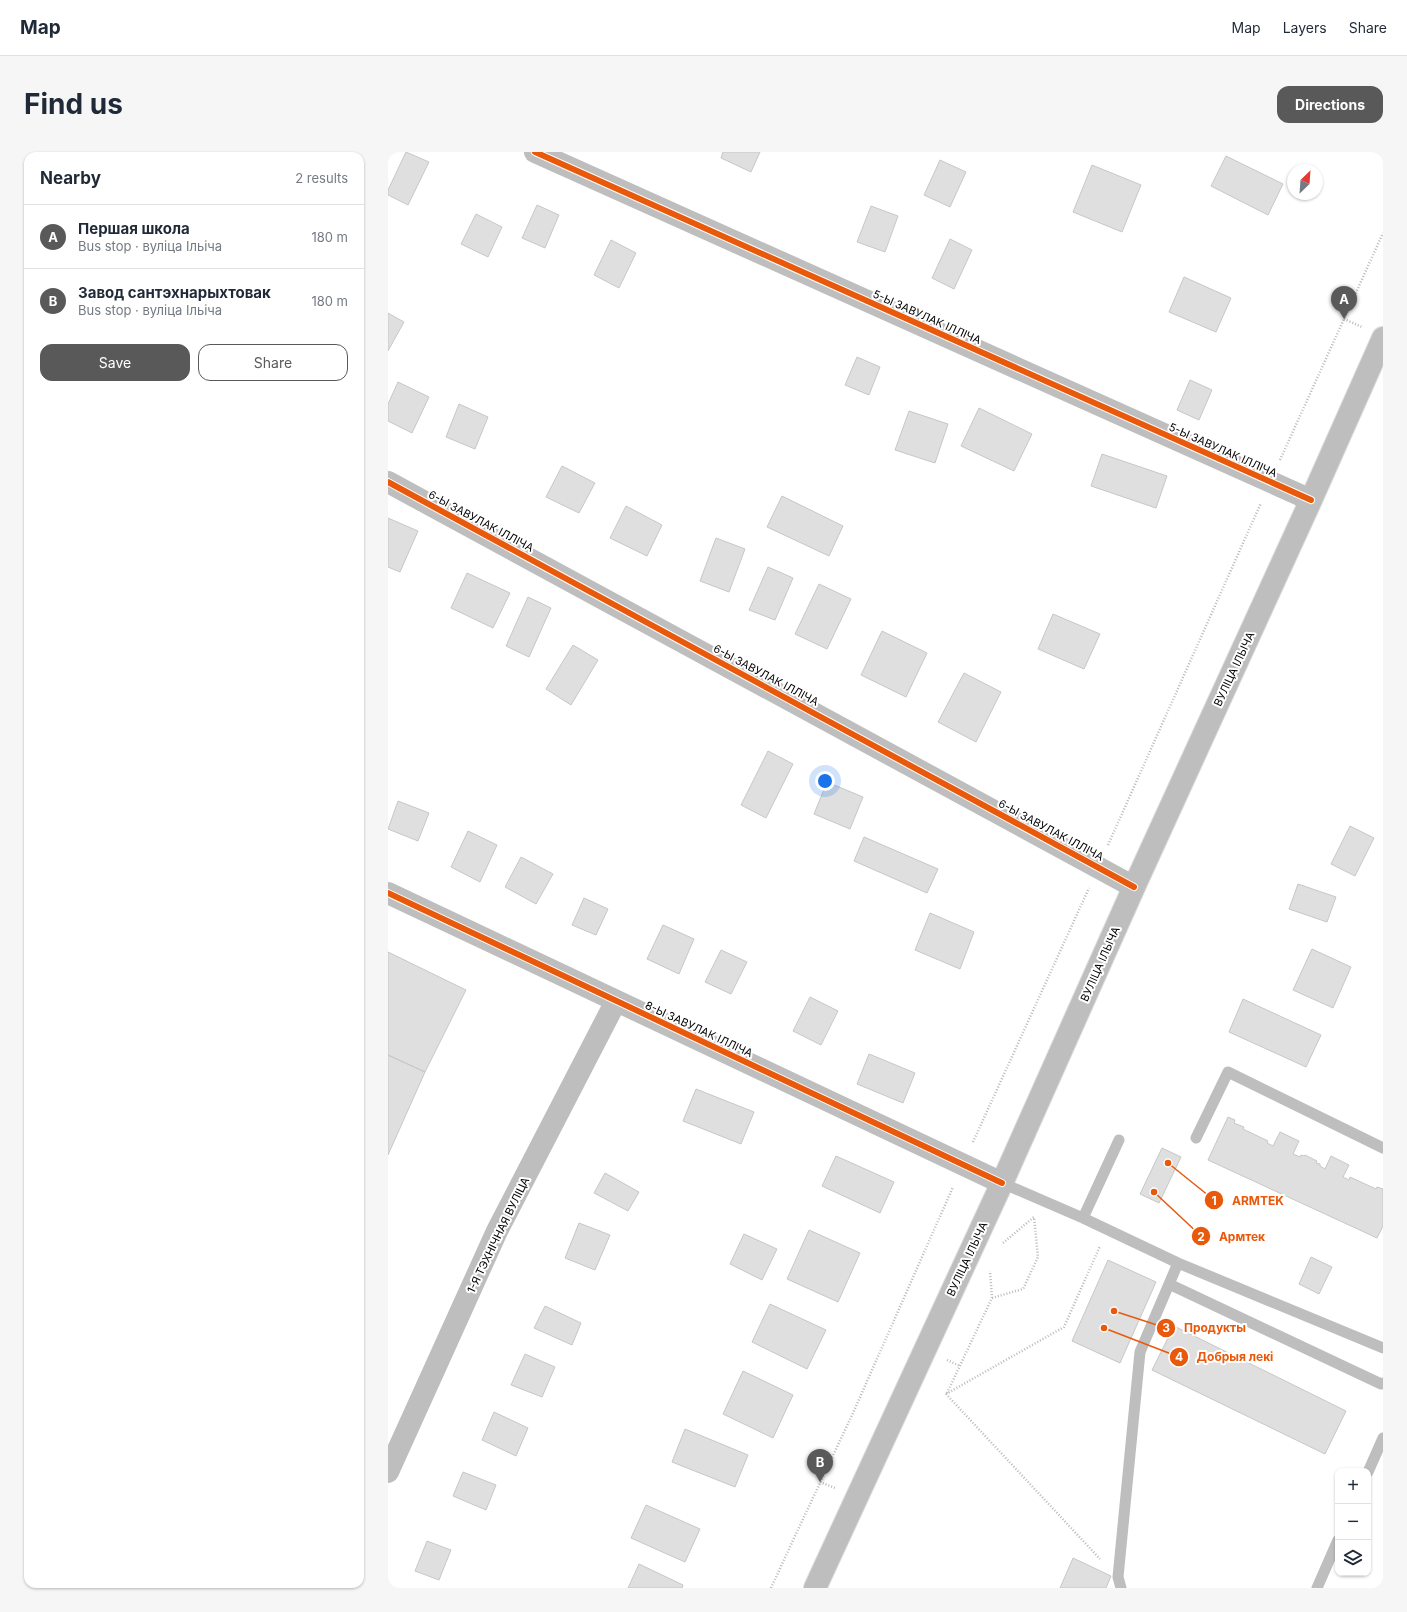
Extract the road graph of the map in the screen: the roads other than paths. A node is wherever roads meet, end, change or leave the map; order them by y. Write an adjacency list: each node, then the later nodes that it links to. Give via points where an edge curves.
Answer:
1 (536, 152): 4 (street, 5-Ы ЗАВУЛАК ІЛЛІЧА)
2 (1383, 338): 4 (street, ВУЛІЦА ІЛЬІЧА)
3 (388, 482): 5 (street, 6-Ы ЗАВУЛАК ІЛЛІЧА)
4 (1311, 500): 5 (street, ВУЛІЦА ІЛЬІЧА)
5 (1134, 887): 11 (street, ВУЛІЦА ІЛЬІЧА)
6 (388, 893): 7 (street, 8-Ы ЗАВУЛАК ІЛЛІЧА)
7 (616, 1001): 11 (street, 8-Ы ЗАВУЛАК ІЛЛІЧА); 19 (street, 1-Я ТЭХНІЧНАЯ ВУЛІЦА, via 497,1231)
8 (1196, 1138): 10 (lane, via 1228,1072)
9 (1119, 1140): 12 (lane)
10 (1383, 1148)
11 (1002, 1183): 12 (lane); 22 (street, ВУЛІЦА ІЛЬІЧА)
12 (1083, 1218): 13 (lane)
13 (1178, 1263): 14 (lane); 15 (lane)
14 (1169, 1284): 16 (lane); 21 (lane, via 1140,1352)
15 (1383, 1348)
16 (1383, 1383)
17 (1383, 1438): 18 (lane)
18 (1370, 1468)
19 (388, 1472)
20 (1335, 1547): 23 (lane)
21 (1119, 1583)
22 (816, 1588)
23 (1317, 1588)

